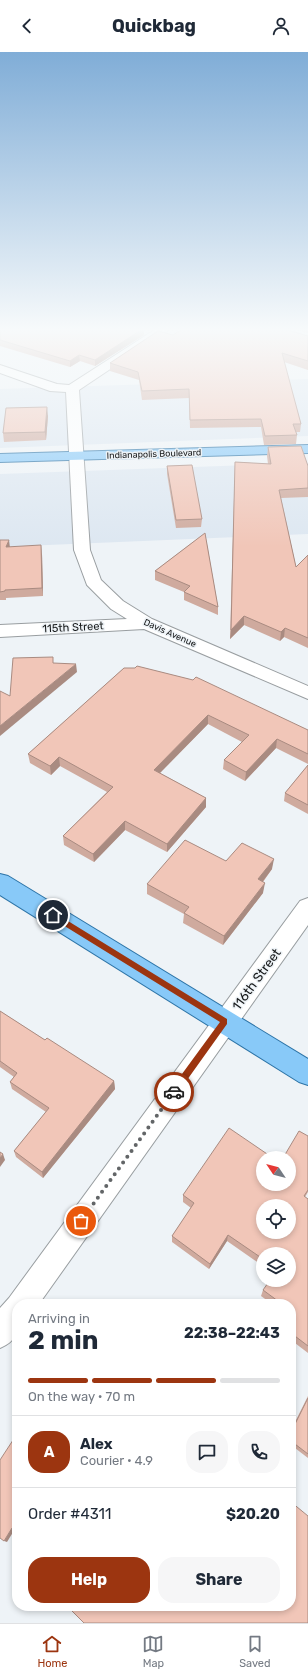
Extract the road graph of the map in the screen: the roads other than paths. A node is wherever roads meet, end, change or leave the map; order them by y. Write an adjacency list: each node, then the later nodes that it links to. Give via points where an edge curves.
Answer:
1 (73, 400): 3 (street)
2 (308, 449): 3 (main road, Indianapolis Boulevard)
3 (77, 456): 4 (main road, Indianapolis Boulevard); 5 (street, Davis Avenue, via 82,550 93,582 117,605)
4 (0, 458)
5 (146, 624): 6 (street, 115th Street); 7 (street, Davis Avenue)
6 (0, 631)
7 (308, 693)
8 (0, 883): 10 (main road)
9 (308, 907): 10 (street, 116th Street)
10 (225, 1022): 11 (main road); 12 (street, 116th Street)
11 (308, 1073)
12 (25, 1299)
13 (12, 1316): 14 (street)
14 (0, 1333)

